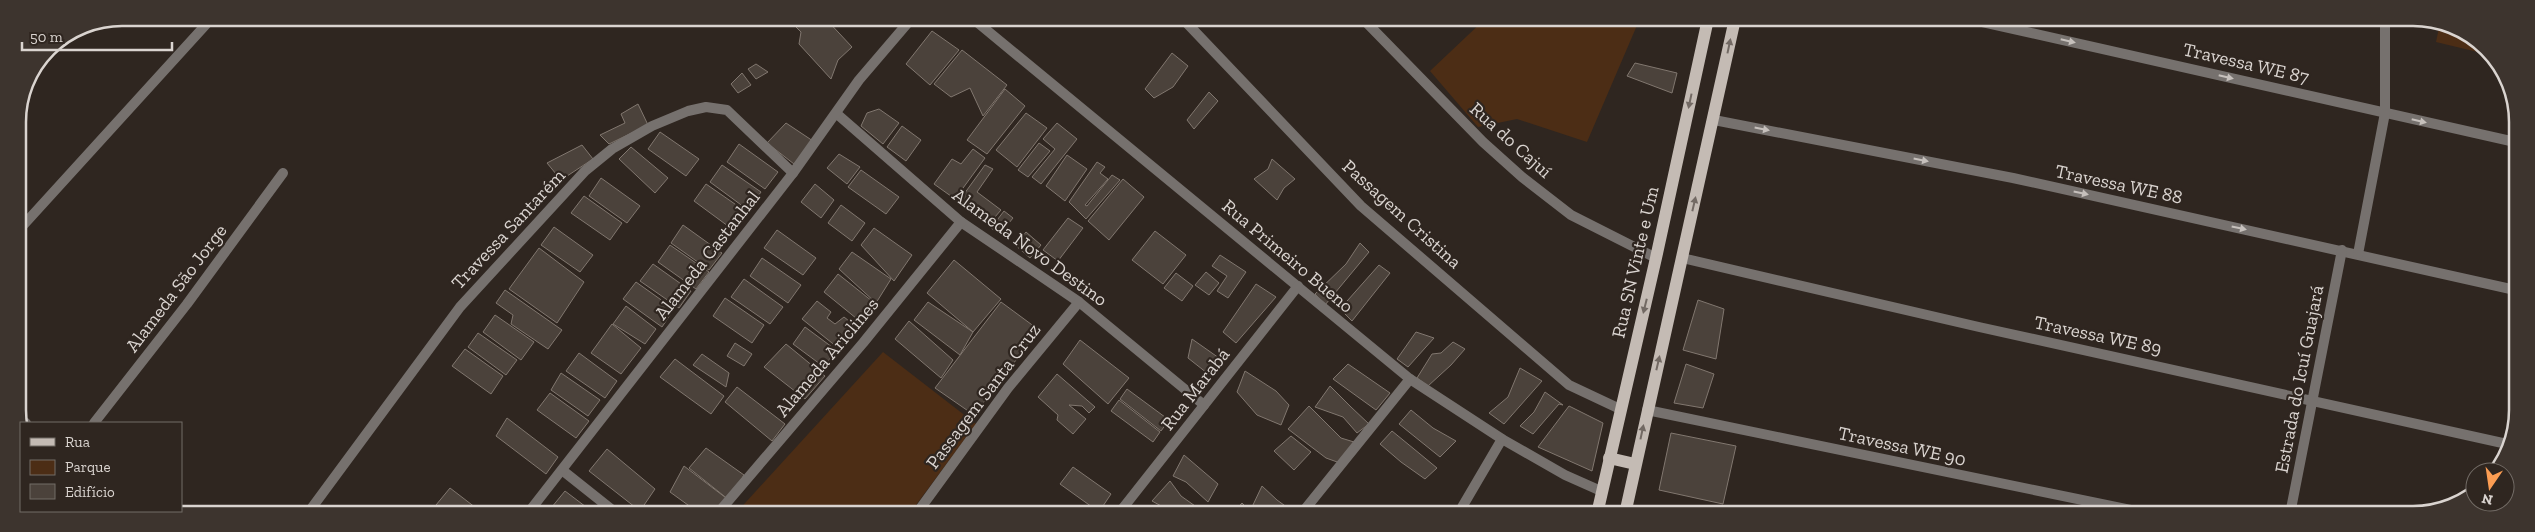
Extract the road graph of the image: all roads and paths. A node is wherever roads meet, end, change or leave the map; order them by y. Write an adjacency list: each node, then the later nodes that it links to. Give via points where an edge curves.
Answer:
1 (205, 26): 16 (street)
2 (905, 26): 11 (street, Alameda Castanhal, via 860,80)
3 (982, 26): 22 (street, Rua Primeiro Bueno)
4 (1190, 26): 28 (street, Passagem Cristina, via 1361,206 1569,385)
5 (1371, 26): 20 (street, Rua do Cajuí, via 1483,142 1522,177 1571,215)
6 (1706, 26): 20 (main road, Rua SN Vinte e Um, one-way to 20)
7 (1734, 26): 12 (main road, one-way to 7)
8 (2000, 26): 10 (street, Travessa WE 87, one-way to 10)
9 (2385, 26): 10 (street)
10 (2385, 113): 13 (street, Travessa WE 87, one-way to 13); 19 (street)
11 (837, 114): 15 (street, Alameda Castanhal); 17 (street, Alameda Novo Destino)
12 (1714, 120): 18 (street, Travessa WE 88, one-way to 18, via 2013,178); 21 (main road, one-way to 12)
13 (2509, 140)
14 (284, 173): 30 (street, Alameda São Jorge)
15 (793, 173): 35 (street, Alameda Castanhal); 37 (street, Travessa Santarém, via 727,110 706,107 652,126 612,149 585,170 460,307)
16 (26, 222)
17 (962, 222): 24 (street, Alameda Novo Destino); 40 (street, Alameda Ariclines)
18 (2342, 250): 19 (street, Travessa WE 88); 26 (street, Estrada do Icuí Guajará)
19 (2358, 254): 23 (street, Travessa WE 88)
20 (1656, 258): 28 (main road, Rua SN Vinte e Um, one-way to 28)
21 (1682, 258): 26 (street, Travessa WE 89); 29 (main road, one-way to 21)
22 (1298, 286): 25 (street, Rua Primeiro Bueno); 27 (street, Rua Marabá)
23 (2509, 288)
24 (1079, 302): 27 (street, Alameda Novo Destino); 41 (street, Passagem Santa Cruz, via 1008,388)
25 (1410, 379): 31 (street, Rua Primeiro Bueno); 43 (street)
26 (2312, 401): 32 (street, Travessa WE 89); 48 (street, Estrada do Icuí Guajará)
27 (1204, 405): 42 (street, Rua Marabá)
28 (1620, 409): 33 (main road, Rua SN Vinte e Um)
29 (1647, 410): 34 (main road, one-way to 29); 47 (street, Travessa WE 90)
30 (95, 422)
31 (1502, 439): 36 (street, Rua Primeiro Bueno, via 1565,475); 44 (street)
32 (2503, 443)
33 (1609, 458): 34 (main road); 36 (main road, Rua SN Vinte e Um)
34 (1635, 464): 46 (main road)
35 (562, 470): 38 (street, Alameda Castanhal); 39 (street)
36 (1601, 491): 45 (main road, Rua SN Vinte e Um)
37 (313, 506)
38 (534, 506)
39 (607, 506)
40 (724, 506)
41 (922, 506)
42 (1125, 506)
43 (1308, 506)
44 (1463, 506)
45 (1598, 506)
46 (1627, 506)
47 (2111, 506)
48 (2292, 506)

